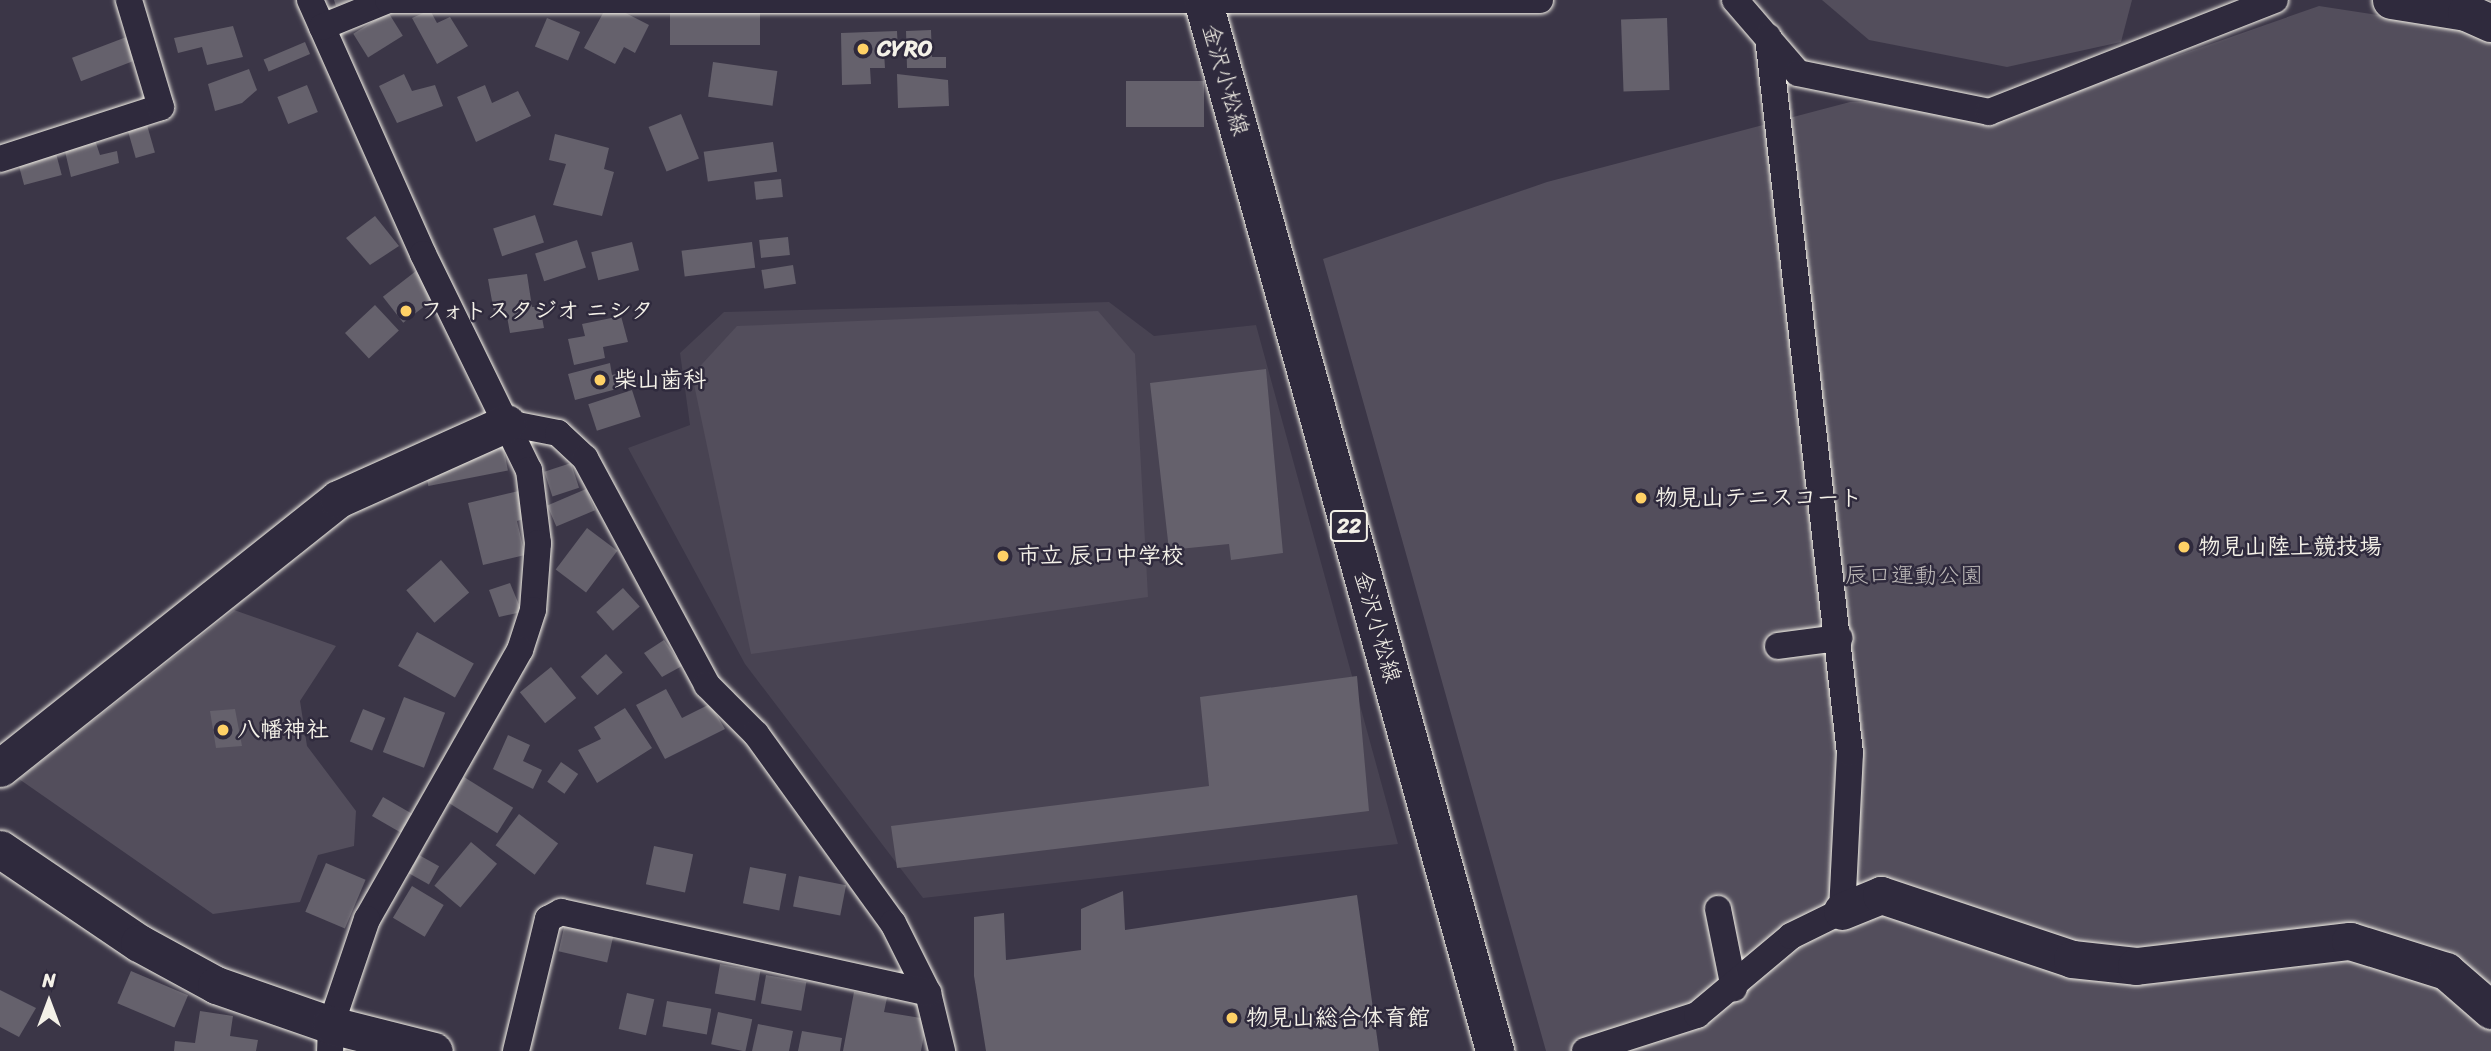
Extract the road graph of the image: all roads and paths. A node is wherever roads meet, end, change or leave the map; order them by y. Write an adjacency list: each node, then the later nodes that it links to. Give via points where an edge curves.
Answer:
1 (129, 0): 12 (street, via 161,107)
2 (310, 0): 10 (street)
3 (1540, 0): 8 (street)
4 (1735, 0): 11 (street)
5 (2275, 0): 11 (street, via 1989,112 1798,74)
6 (2390, 0): 9 (street, via 2466,12)
7 (1203, 1): 8 (street); 10 (street, via 388,0); 27 (main road, 金沢小松線 / 22)
8 (1287, 1)
9 (2491, 23)
10 (322, 27): 13 (street)
11 (1768, 37): 14 (street)
12 (0, 159)
13 (507, 423): 16 (street, via 338,499); 21 (street, via 558,433 585,458 707,685 756,734 818,816 893,923); 23 (street, via 529,470 538,542 533,610 514,660 367,919)
14 (1839, 638): 15 (street); 19 (street, via 1850,753)
15 (1778, 646)
16 (0, 768)
17 (0, 849): 23 (street, via 139,943)
18 (1718, 909): 20 (street)
19 (1842, 911): 20 (street, via 1791,936); 22 (street, via 1881,895 2072,959 2136,966 2350,941 2446,971)
20 (1734, 988): 28 (street, via 1697,1014)
21 (928, 993): 25 (street, via 561,912 548,919); 26 (street)
22 (2491, 1010)
23 (330, 1038): 24 (street)
24 (434, 1051)
25 (516, 1051)
26 (942, 1051)
27 (1495, 1051)
28 (1585, 1051)

